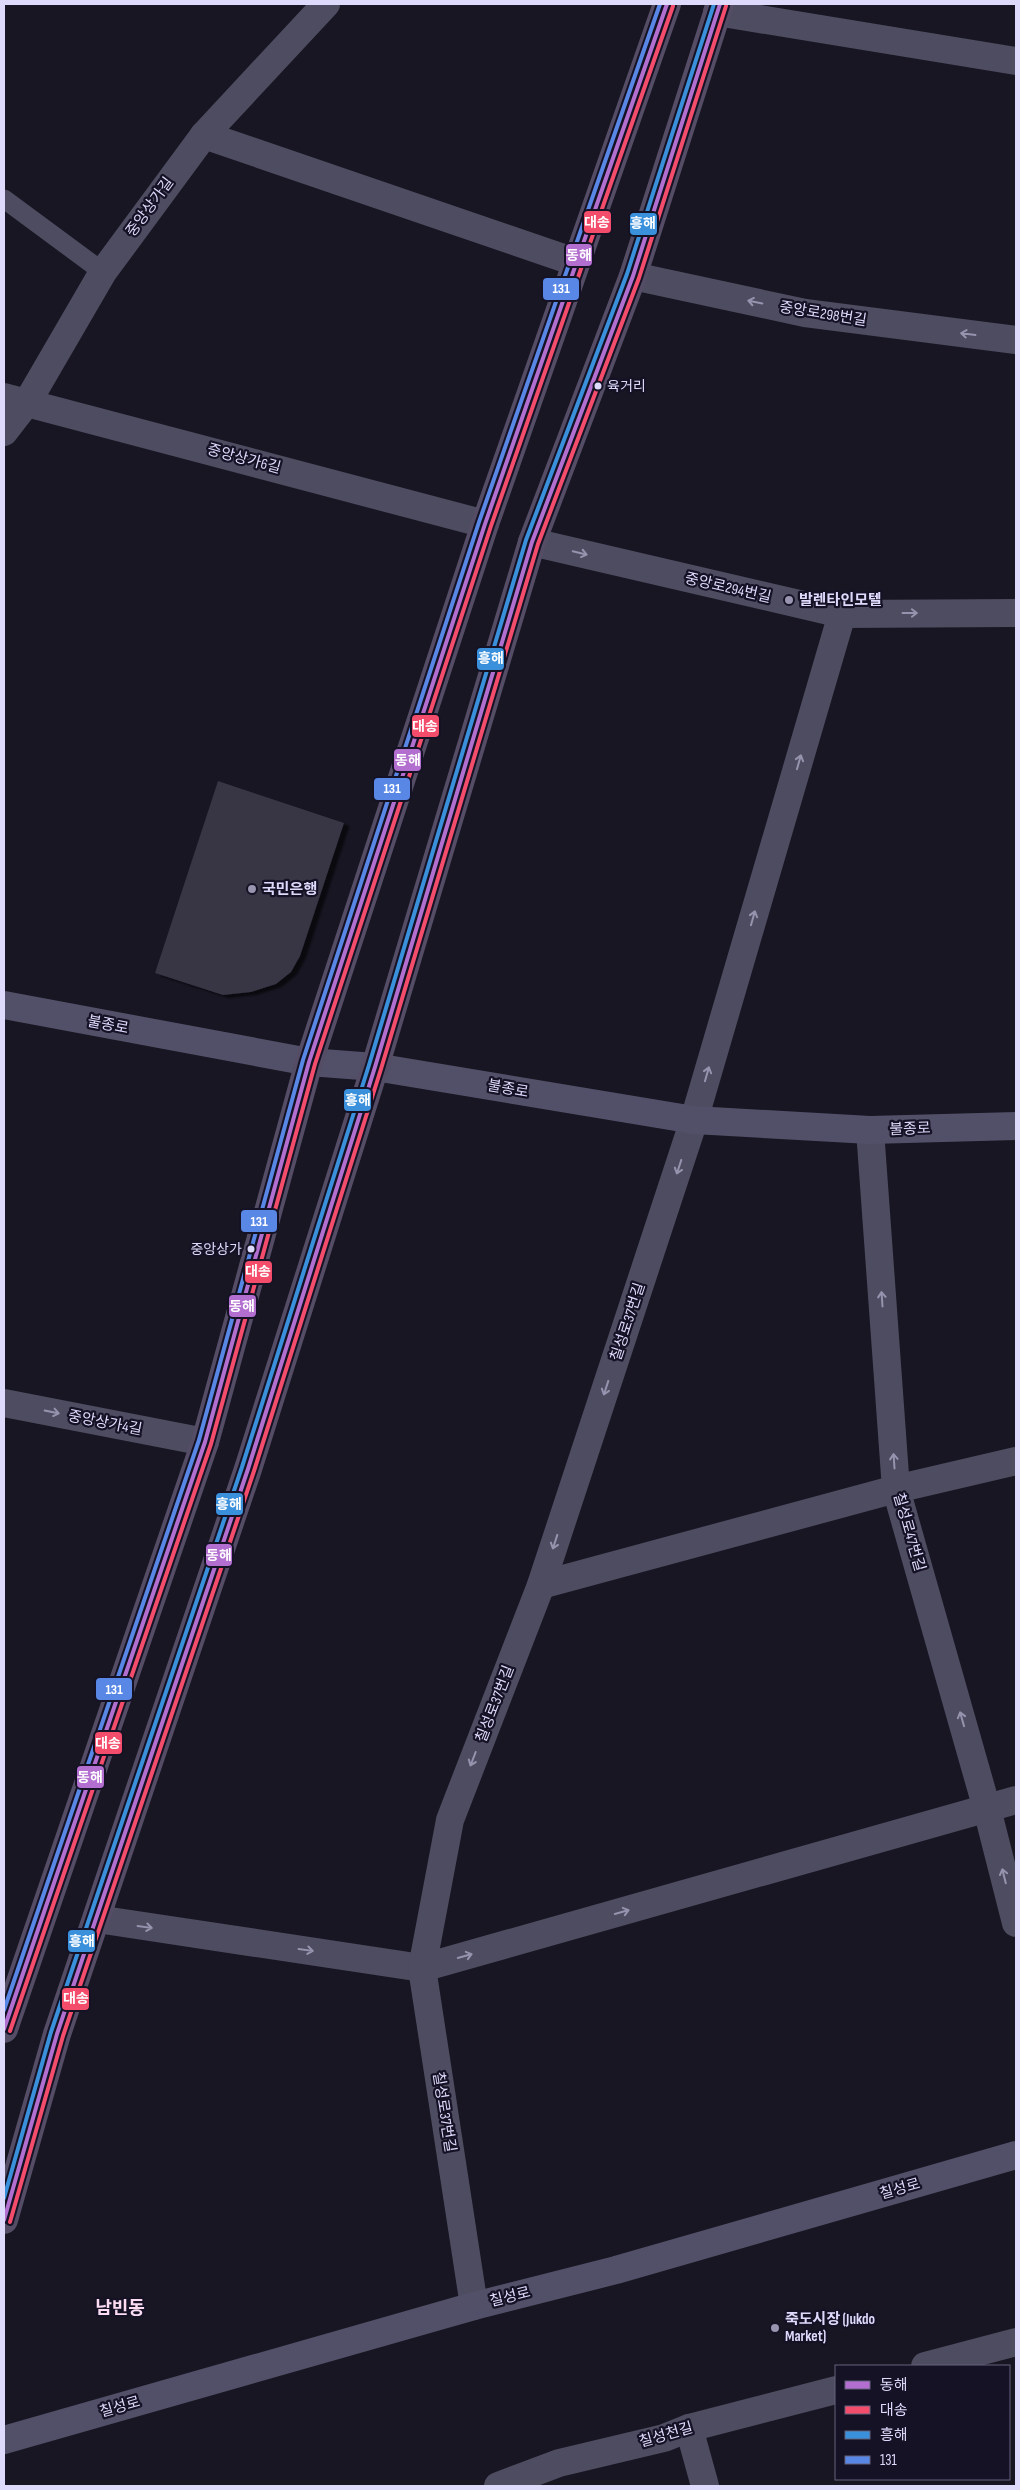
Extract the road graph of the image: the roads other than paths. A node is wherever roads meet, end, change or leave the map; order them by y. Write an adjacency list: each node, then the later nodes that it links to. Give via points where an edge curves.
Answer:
1 (326, 4): 5 (street, 중앙상가길)
2 (667, 4): 7 (main road)
3 (719, 8): 4 (street); 9 (main road)
4 (1016, 61)
5 (204, 135): 7 (street); 8 (street, 중앙상가길)
6 (4, 199): 8 (lane)
7 (575, 262): 13 (main road)
8 (103, 272): 11 (street, 중앙상가길)
9 (633, 276): 10 (street, 중앙로298번길, one-way to 9, via 805,313); 14 (main road)
10 (1016, 340)
11 (16, 399): 12 (street, 중앙상가길); 13 (street, 중앙상가6길)
12 (4, 432)
13 (485, 524): 18 (main road)
14 (532, 542): 16 (street, 중앙로294번길, one-way to 16); 19 (main road)
15 (1016, 612): 16 (street, 중앙로294번길, one-way to 15)
16 (842, 614): 20 (street, 칠성로37번길, one-way to 16)
17 (4, 1005): 18 (street, 불종로)
18 (309, 1062): 19 (street, 불종로); 24 (main road)
19 (374, 1067): 20 (street, 불종로); 30 (main road, via 248,1469)
20 (694, 1120): 22 (street, 불종로); 27 (street, 칠성로37번길, one-way to 27)
21 (1016, 1126): 22 (street, 불종로)
22 (870, 1130): 26 (street, 칠성로47번길, one-way to 22)
23 (4, 1403): 24 (street, 중앙상가4길, one-way to 24)
24 (205, 1442): 33 (main road)
25 (1016, 1461): 26 (street)
26 (896, 1489): 27 (street); 29 (street, 칠성로47번길, one-way to 26)
27 (541, 1585): 32 (street, 칠성로37번길, one-way to 32, via 450,1820)
28 (1016, 1800): 29 (street)
29 (988, 1809): 31 (street, 칠성로47번길, one-way to 29); 32 (street, one-way to 29)
30 (97, 1919): 32 (street, one-way to 32); 35 (main road, via 57,2034)
31 (1016, 1923)
32 (422, 1968): 36 (street, 칠성로37번길)
33 (4, 2029)
34 (1016, 2156): 36 (street, 칠성로, via 616,2270)
35 (4, 2220)
36 (474, 2306): 41 (street, 칠성로)
37 (1016, 2342): 38 (street)
38 (929, 2365)
39 (835, 2390): 40 (street, 칠성천길)
40 (690, 2428): 42 (street, 칠성천길, via 664,2438 559,2463); 43 (street)
41 (4, 2440)
42 (498, 2486)
43 (705, 2486)

